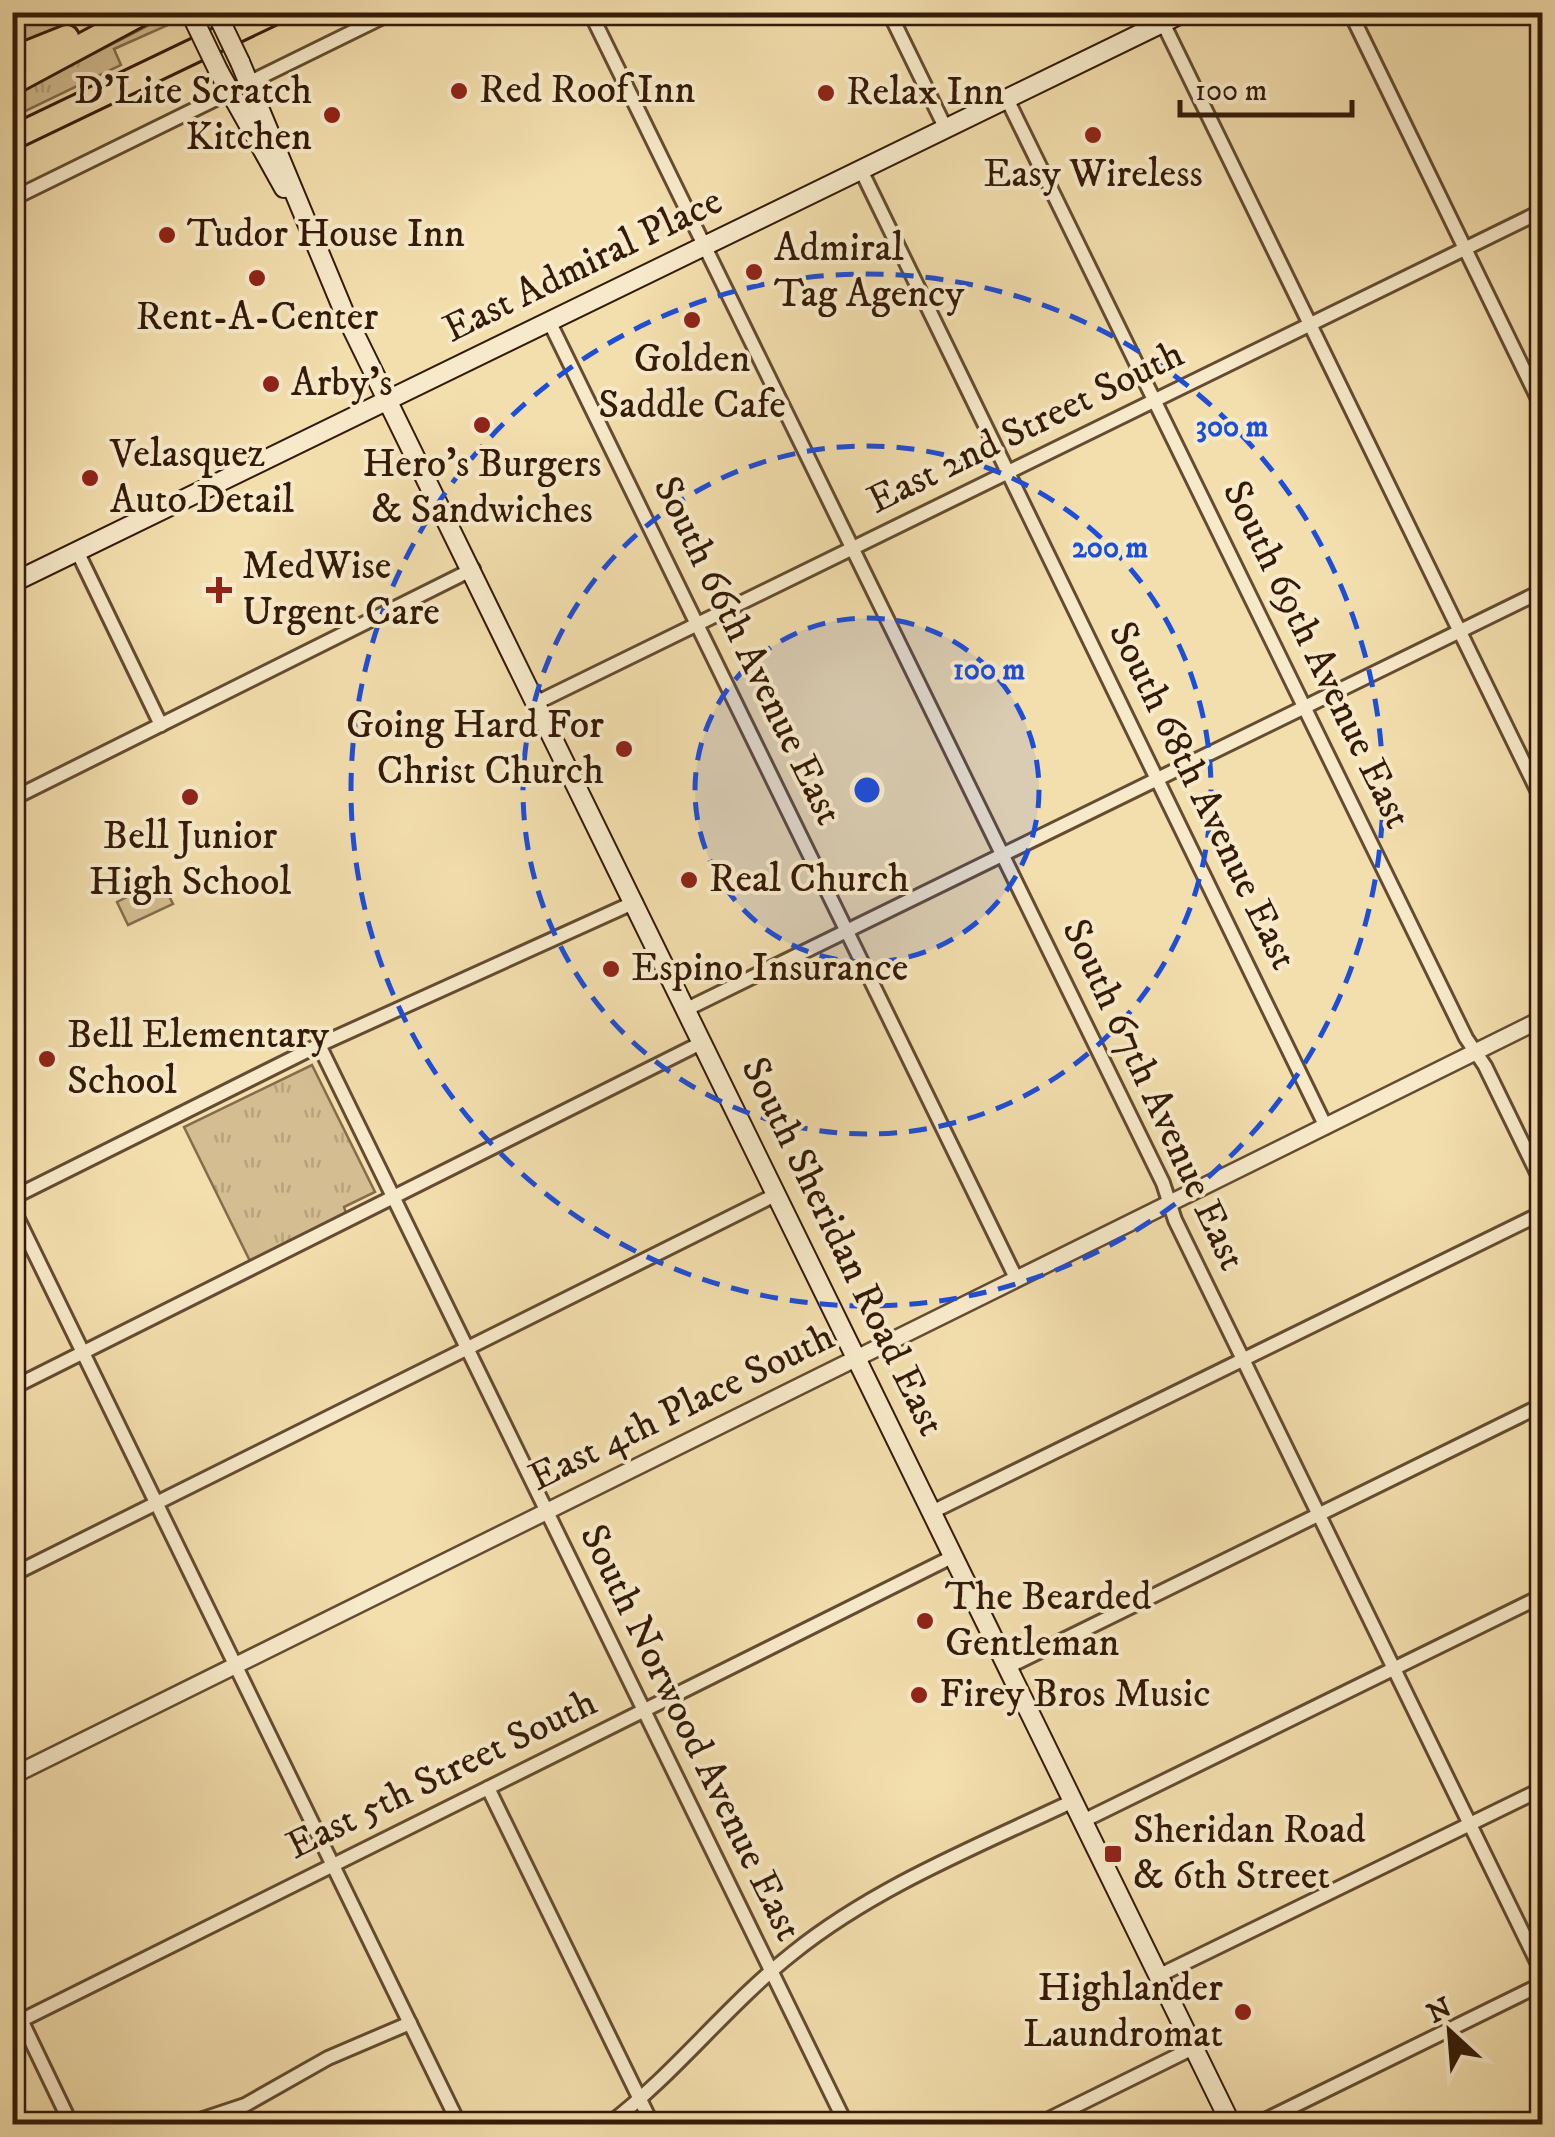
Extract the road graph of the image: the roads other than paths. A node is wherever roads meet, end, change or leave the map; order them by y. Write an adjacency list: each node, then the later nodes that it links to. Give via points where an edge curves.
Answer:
1 (120, 12): 12 (highway)
2 (144, 12): 14 (highway)
3 (216, 12): 13 (main road, bridge)
4 (275, 12): 18 (highway)
5 (393, 12): 13 (street)
6 (590, 12): 23 (street, South 67th Avenue East)
7 (889, 12): 17 (street)
8 (1185, 12): 11 (main road, East Admiral Place)
9 (1350, 12): 24 (street)
10 (192, 15): 15 (main road, bridge)
11 (1163, 23): 16 (main road, East Admiral Place); 26 (street)
12 (12, 58)
13 (250, 83): 15 (street); 21 (main road)
14 (12, 84)
15 (229, 93): 20 (street); 21 (main road)
16 (1007, 99): 17 (main road, East Admiral Place); 28 (street, South 69th Avenue East)
17 (946, 128): 19 (main road, East Admiral Place)
18 (12, 138)
19 (861, 170): 23 (main road, East Admiral Place); 30 (street, South 68th Avenue East)
20 (12, 199)
21 (298, 209): 27 (main road, South Sheridan Road East)
22 (1542, 211): 24 (street, East 2nd Street South)
23 (704, 246): 25 (main road, East Admiral Place); 31 (street, South 67th Avenue East)
24 (1465, 248): 26 (street, East 2nd Street South); 29 (street)
25 (549, 321): 27 (main road, East Admiral Place); 36 (street, South 66th Avenue East)
26 (1311, 325): 28 (street, East 2nd Street South); 37 (street)
27 (388, 401): 32 (main road, East Admiral Place); 33 (main road, South Sheridan Road East)
28 (1156, 401): 30 (street, East 2nd Street South); 39 (street, South 69th Avenue East)
29 (1542, 407)
30 (1009, 472): 31 (street, East 2nd Street South); 41 (street, South 68th Avenue East)
31 (854, 549): 36 (street, East 2nd Street South); 44 (street, South 67th Avenue East)
32 (77, 551): 34 (main road, East Admiral Place); 40 (street)
33 (473, 570): 38 (main road, South Sheridan Road East); 40 (street)
34 (12, 582)
35 (1542, 591): 37 (street)
36 (698, 625): 38 (street, East 2nd Street South); 46 (street, South 66th Avenue East)
37 (1460, 632): 39 (street); 43 (street)
38 (538, 702): 45 (main road, South Sheridan Road East)
39 (1304, 707): 41 (street); 51 (street, South 69th Avenue East)
40 (161, 725): 42 (street)
41 (1158, 780): 44 (street); 52 (street, South 68th Avenue East)
42 (12, 799)
43 (1542, 800)
44 (1003, 856): 46 (street); 57 (street, South 67th Avenue East)
45 (635, 902): 47 (main road, South Sheridan Road East); 50 (street)
46 (848, 932): 47 (street); 60 (street, South 66th Avenue East)
47 (687, 1010): 49 (main road, South Sheridan Road East)
48 (1542, 1019): 51 (street, East 4th Place South)
49 (702, 1042): 54 (main road, South Sheridan Road East); 55 (street)
50 (319, 1045): 55 (street, South Norwood Avenue East); 56 (street)
51 (1476, 1052): 52 (street, East 4th Place South); 53 (street, South 69th Avenue East)
52 (1326, 1126): 57 (street, East 4th Place South)
53 (1542, 1184)
54 (777, 1194): 61 (street); 63 (main road, South Sheridan Road East)
55 (394, 1197): 61 (street, South Norwood Avenue East); 62 (street)
56 (12, 1198)
57 (1170, 1203): 60 (street, East 4th Place South); 64 (street, South 67th Avenue East)
58 (12, 1207): 62 (street)
59 (1542, 1213): 64 (street)
60 (1016, 1278): 63 (street, East 4th Place South)
61 (467, 1348): 67 (street); 68 (street, South Norwood Avenue East)
62 (83, 1352): 65 (street); 67 (street)
63 (856, 1357): 68 (street, East 4th Place South); 69 (main road, South Sheridan Road East)
64 (1243, 1359): 69 (street); 70 (street, South 67th Avenue East)
65 (12, 1388)
66 (1542, 1404): 70 (street)
67 (157, 1504): 72 (street); 74 (street)
68 (545, 1511): 74 (street, East 4th Place South); 77 (street, South Norwood Avenue East)
69 (932, 1512): 71 (main road, South Sheridan Road East)
70 (1320, 1515): 75 (street); 76 (street, South 67th Avenue East)
71 (954, 1556): 75 (main road, South Sheridan Road East); 77 (street, East 5th Street South)
72 (12, 1576)
73 (1542, 1596): 76 (street)
74 (235, 1666): 78 (street, East 4th Place South); 84 (street)
75 (1008, 1667): 81 (main road, South Sheridan Road East)
76 (1393, 1669): 82 (street); 83 (street, South 67th Avenue East)
77 (643, 1710): 79 (street, East 5th Street South); 86 (street, South Norwood Avenue East)
78 (12, 1776)
79 (488, 1788): 84 (street, East 5th Street South); 93 (street)
80 (1542, 1789): 83 (street)
81 (1073, 1800): 82 (main road, South Sheridan Road East); 86 (street, via 892,1888 796,1950)
82 (1083, 1821): 87 (main road, South Sheridan Road East)
83 (1471, 1824): 85 (street, South 67th Avenue East); 87 (street)
84 (333, 1865): 90 (street, East 5th Street South); 91 (street)
85 (1542, 1972)
86 (771, 1974): 93 (street); 99 (street, South Norwood Avenue East)
87 (1158, 1976): 92 (main road, South Sheridan Road East)
88 (1542, 1984): 102 (street)
89 (12, 2001): 90 (street)
90 (17, 2023): 95 (street)
91 (410, 2023): 94 (street, via 328,2058 245,2105); 96 (street)
92 (1193, 2048): 100 (street); 101 (main road, South Sheridan Road East)
93 (640, 2100): 97 (street); 98 (street)
94 (191, 2122)
95 (71, 2124)
96 (460, 2124)
97 (609, 2124)
98 (652, 2124)
99 (846, 2124)
100 (1039, 2124)
101 (1230, 2124)
102 (1257, 2124)

